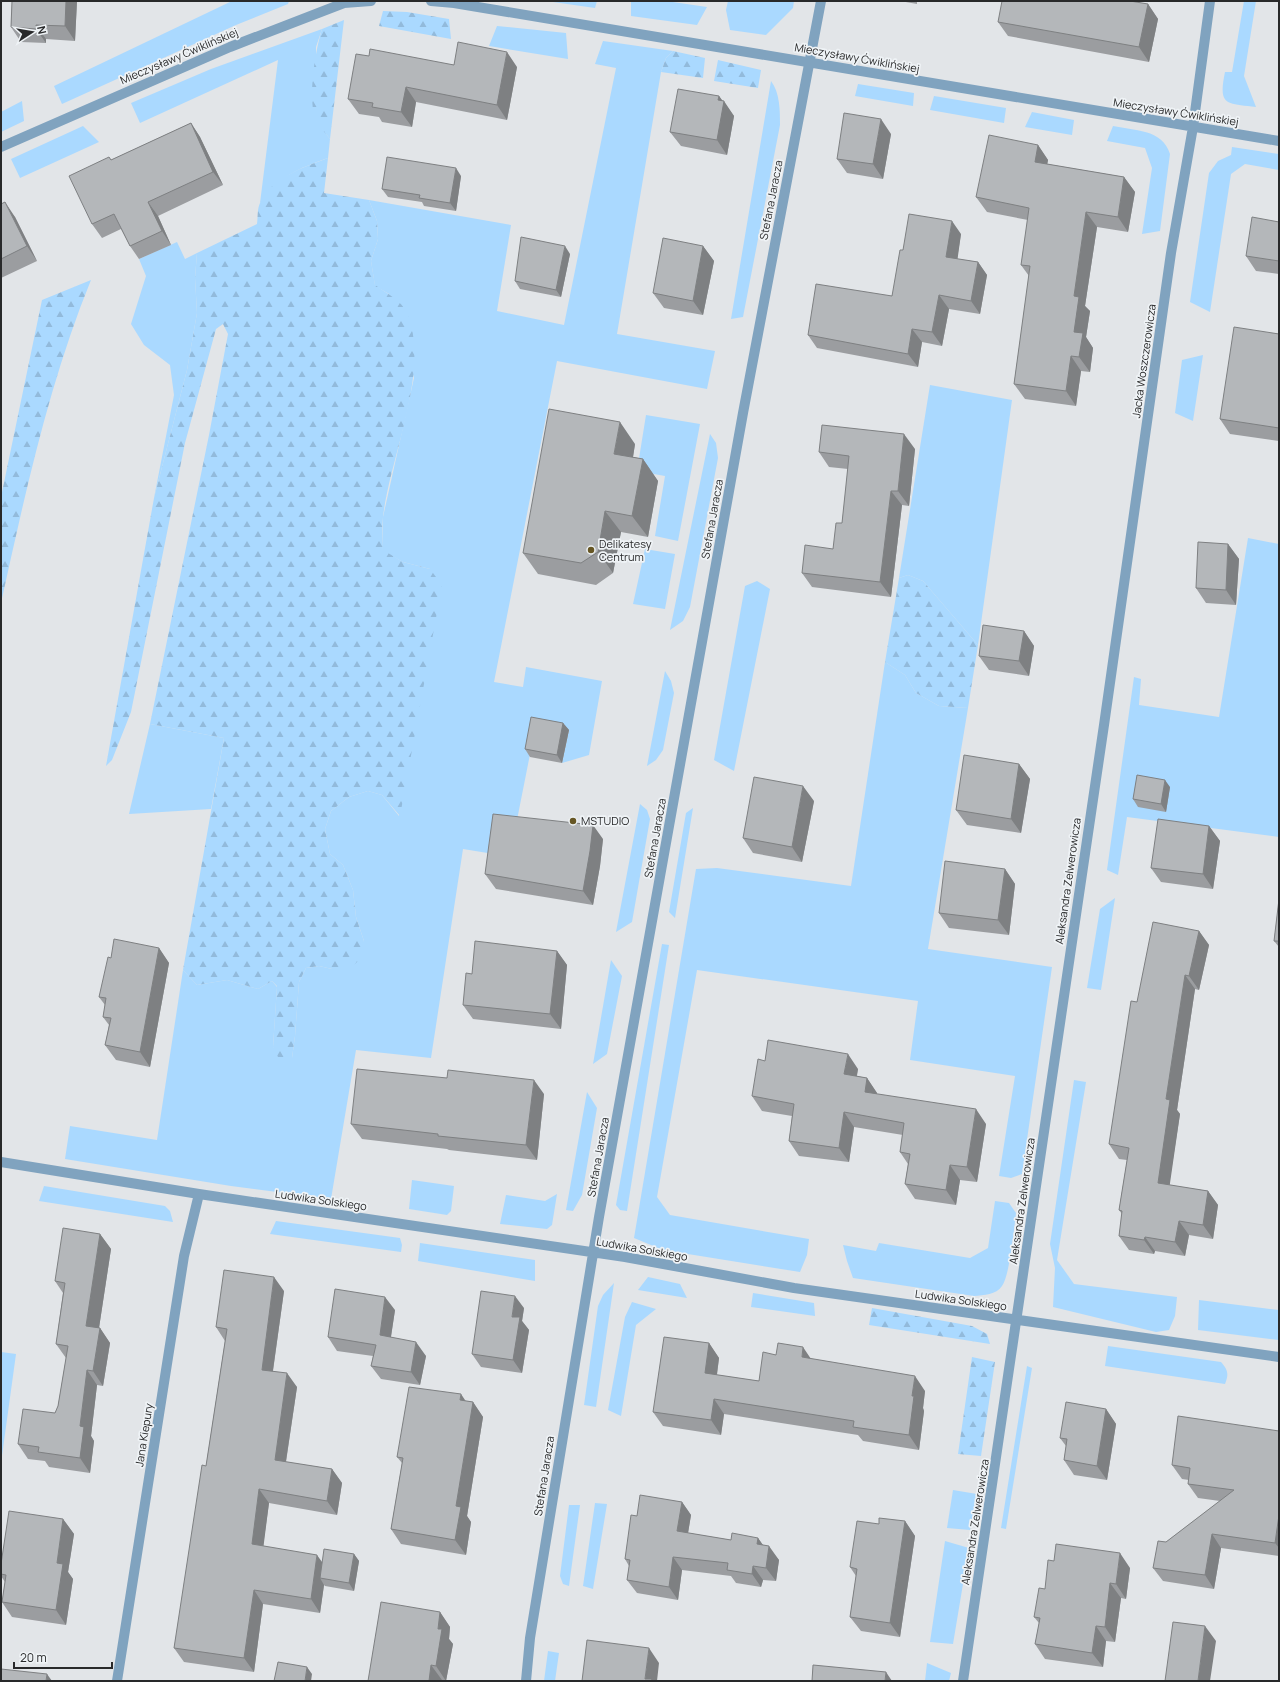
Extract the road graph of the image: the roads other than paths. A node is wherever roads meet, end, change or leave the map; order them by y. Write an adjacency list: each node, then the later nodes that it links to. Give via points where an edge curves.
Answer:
1 (371, 1): 8 (street, Mieczysławy Ćwiklińskiej, via 344,4 230,47)
2 (431, 1): 5 (street, Mieczysławy Ćwiklińskiej)
3 (821, 1): 5 (street, Stefana Jaracza)
4 (1210, 1): 6 (street, Jacka Woszczerowicza)
5 (810, 63): 6 (street, Mieczysławy Ćwiklińskiej); 12 (street, Stefana Jaracza, via 743,413)
6 (1193, 127): 7 (street, Mieczysławy Ćwiklińskiej); 9 (street, Jacka Woszczerowicza, via 1172,253)
7 (1279, 141)
8 (1, 147)
9 (1104, 725): 13 (street, Aleksandra Zelwerowicza)
10 (1, 1162): 11 (street, Ludwika Solskiego)
11 (199, 1194): 12 (street, Ludwika Solskiego); 15 (street, Jana Kiepury, via 184,1256)
12 (593, 1253): 13 (street, Ludwika Solskiego, via 794,1288); 16 (street, Stefana Jaracza, via 530,1638)
13 (1017, 1320): 14 (street, Ludwika Solskiego); 17 (street, Aleksandra Zelwerowicza)
14 (1279, 1357)
15 (117, 1681)
16 (526, 1681)
17 (963, 1681)

